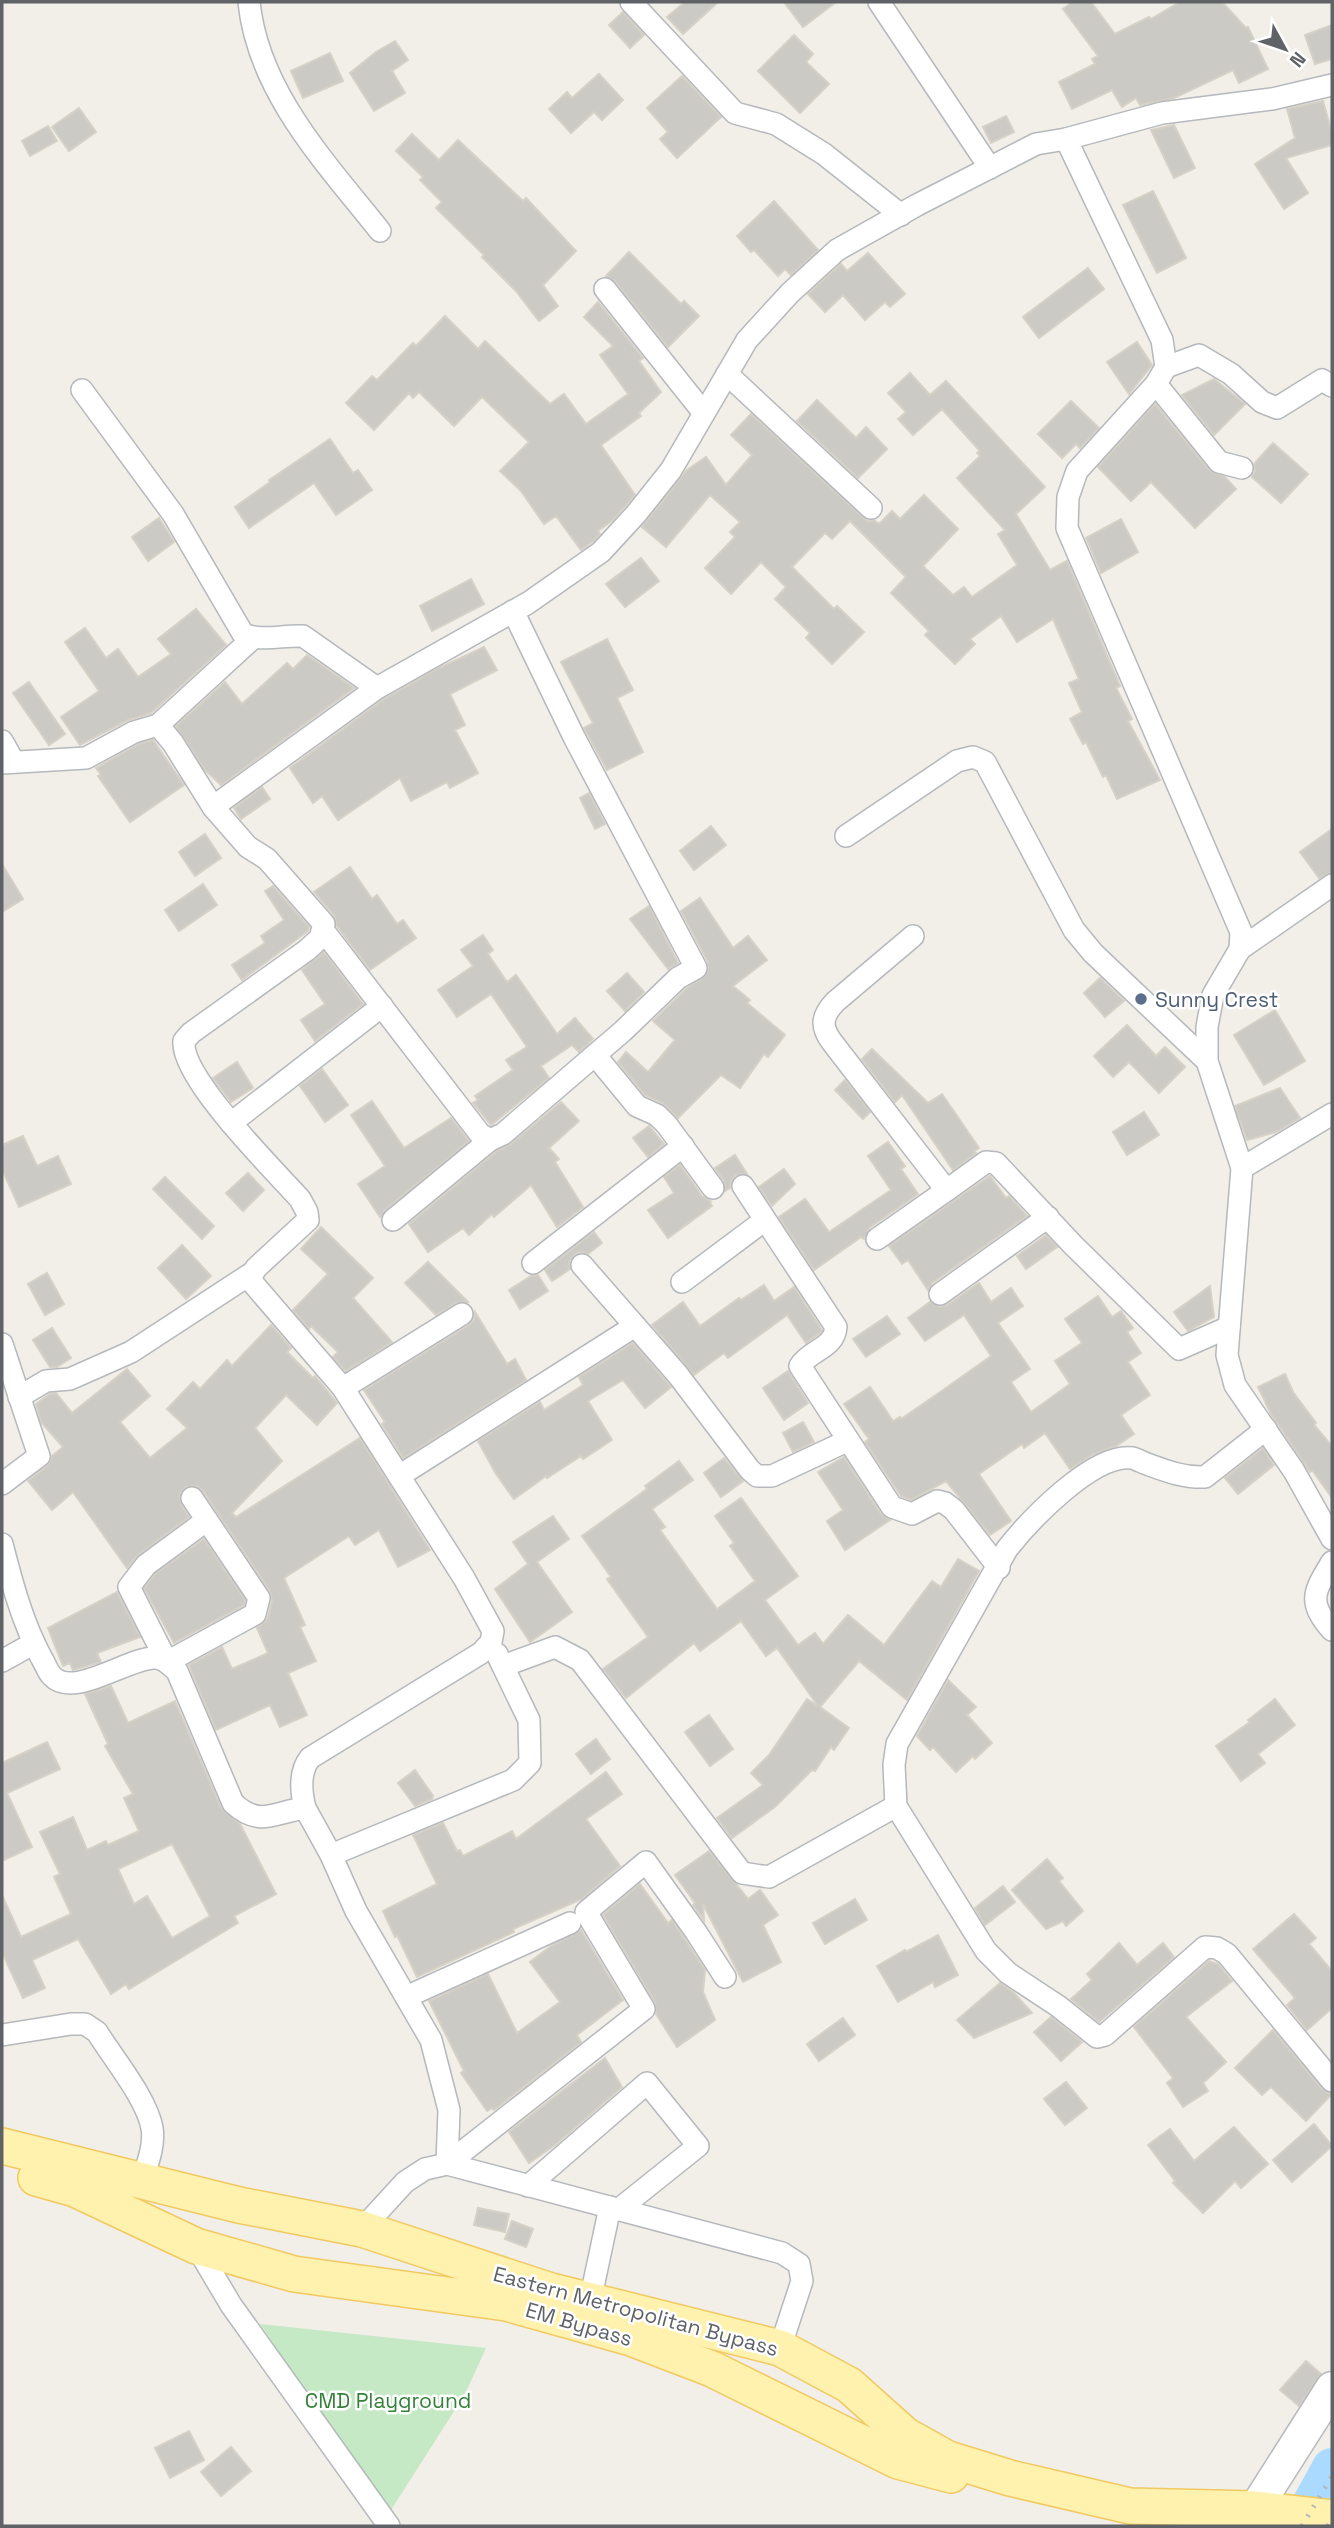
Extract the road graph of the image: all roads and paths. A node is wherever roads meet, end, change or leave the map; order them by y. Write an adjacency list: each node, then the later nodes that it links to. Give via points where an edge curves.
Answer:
1 (249, 2): 8 (street, via 263,62 300,131)
2 (631, 2): 7 (street, via 735,113 776,124 833,161)
3 (879, 2): 6 (street)
4 (1332, 85): 5 (street, via 1272,99 1162,113)
5 (1066, 139): 6 (street, via 1037,144); 11 (street, via 1162,340)
6 (990, 168): 7 (street)
7 (901, 215): 10 (street, via 836,250 747,340)
8 (380, 231)
9 (605, 289): 14 (street)
10 (727, 374): 14 (street); 16 (street)
11 (1161, 375): 12 (street, via 1199,355 1277,408 1322,380); 15 (street, via 1219,462); 28 (street, via 1077,471 1068,498 1067,528 1241,932)
12 (1332, 386)
13 (82, 390): 18 (street, via 173,514 243,635)
14 (704, 412): 17 (street, via 671,470 601,552)
15 (1242, 468)
16 (871, 508)
17 (513, 611): 19 (street); 30 (street, via 696,968 678,978)
18 (253, 638): 19 (street, via 303,636); 20 (street)
19 (377, 688): 23 (street)
20 (158, 725): 22 (street, via 134,732 86,758); 23 (street)
21 (2, 741): 22 (street)
22 (8, 763)
23 (213, 807): 26 (street, via 312,908 324,924)
24 (846, 836): 31 (street, via 957,761 973,757 985,762 1074,930)
25 (1332, 885): 28 (street)
26 (323, 930): 29 (street); 33 (street, via 307,950 184,1041 189,1065)
27 (913, 936): 39 (street, via 835,1002 822,1025)
28 (1240, 949): 31 (street, via 1213,995)
29 (382, 1006): 33 (street); 34 (street, via 480,1134)
30 (595, 1055): 34 (street, via 503,1134); 35 (street, via 625,1094 657,1115)
31 (1207, 1061): 36 (street)
32 (1332, 1114): 36 (street)
33 (230, 1123): 46 (street, via 307,1212 308,1220)
34 (490, 1140): 41 (street)
35 (683, 1146): 38 (street); 44 (street)
36 (1242, 1168): 51 (street)
37 (743, 1186): 42 (street)
38 (713, 1188)
39 (947, 1190): 40 (street, via 986,1162 996,1163); 43 (street)
40 (1048, 1217): 48 (street); 51 (street, via 1179,1349)
41 (393, 1220)
42 (765, 1220): 47 (street); 56 (street, via 836,1327 829,1344 800,1366)
43 (877, 1238)
44 (533, 1263)
45 (582, 1265): 50 (street)
46 (252, 1273): 53 (street, via 254,1287); 54 (street, via 131,1352 70,1379 46,1381)
47 (682, 1283)
48 (940, 1294)
49 (461, 1314): 53 (street)
50 (635, 1326): 56 (street, via 757,1476 772,1476); 57 (street)
51 (1229, 1327): 55 (street, via 1227,1355 1235,1385)
52 (2, 1344): 54 (street)
53 (342, 1388): 57 (street)
54 (19, 1397): 58 (street, via 38,1456)
55 (1266, 1429): 61 (street); 64 (street, via 1205,1477 1178,1475 1131,1458 1091,1471 1021,1532)
56 (848, 1441): 64 (street, via 891,1507 912,1514 937,1501 945,1503)
57 (399, 1476): 66 (street, via 490,1623)
58 (2, 1484)
59 (192, 1498): 60 (street)
60 (207, 1520): 69 (street, via 146,1565 129,1587); 69 (street, via 259,1598 255,1614)
61 (1332, 1539)
62 (2, 1544): 67 (street)
63 (1332, 1562): 65 (street, via 1315,1590 1315,1604)
64 (999, 1568): 71 (street, via 897,1744)
65 (1332, 1630)
66 (491, 1642): 70 (street); 72 (street, via 481,1653 310,1758 303,1766)
67 (34, 1643): 68 (street); 69 (street, via 53,1677 69,1684 141,1660 156,1657)
68 (2, 1661)
69 (167, 1662): 72 (street, via 177,1671 233,1803 245,1814 263,1819)
70 (503, 1666): 71 (street, via 555,1647 580,1660 742,1873 769,1877); 73 (street, via 529,1720 530,1763 513,1780)
71 (896, 1806): 78 (street, via 986,1951 1008,1973 1090,2033 1105,2035 1205,1947 1217,1948 1227,1954)
72 (305, 1808): 73 (street)
73 (331, 1855): 76 (street, via 356,1912)
74 (570, 1923): 76 (street)
75 (724, 1977): 80 (street, via 646,1863 586,1912 644,2009)
76 (406, 1997): 80 (street, via 431,2040 449,2110)
77 (2, 2035): 82 (street, via 71,2024 85,2024 97,2032 146,2108 153,2129)
78 (1332, 2081)
79 (2, 2146): 82 (main road, Eastern Metropolitan Bypass)
80 (447, 2164): 83 (street); 85 (street, via 425,2169 405,2182)
81 (2, 2169): 86 (main road, EM Bypass, via 75,2189)
82 (142, 2181): 85 (main road, Eastern Metropolitan Bypass, via 239,2206)
83 (528, 2186): 84 (street); 84 (street, via 648,2083 698,2146)
84 (614, 2208): 87 (street); 89 (street, via 782,2253 799,2264 802,2281)
85 (362, 2228): 88 (main road, Eastern Metropolitan Bypass)
86 (196, 2246): 88 (main road, EM Bypass, via 293,2274 506,2303); 93 (street, via 232,2305)
87 (590, 2301): 88 (main road, Eastern Metropolitan Bypass); 89 (main road, Eastern Metropolitan Bypass)
88 (547, 2302): 94 (main road, EM Bypass, via 712,2369 898,2461)
89 (780, 2348): 91 (main road, Eastern Metropolitan Bypass, via 849,2385 905,2435 948,2459 1130,2506)
90 (1332, 2388): 91 (main road)
91 (1253, 2518): 92 (main road, Eastern Metropolitan Bypass, via 1289,2512)
92 (1332, 2518)
93 (389, 2526)
94 (1144, 2526)

